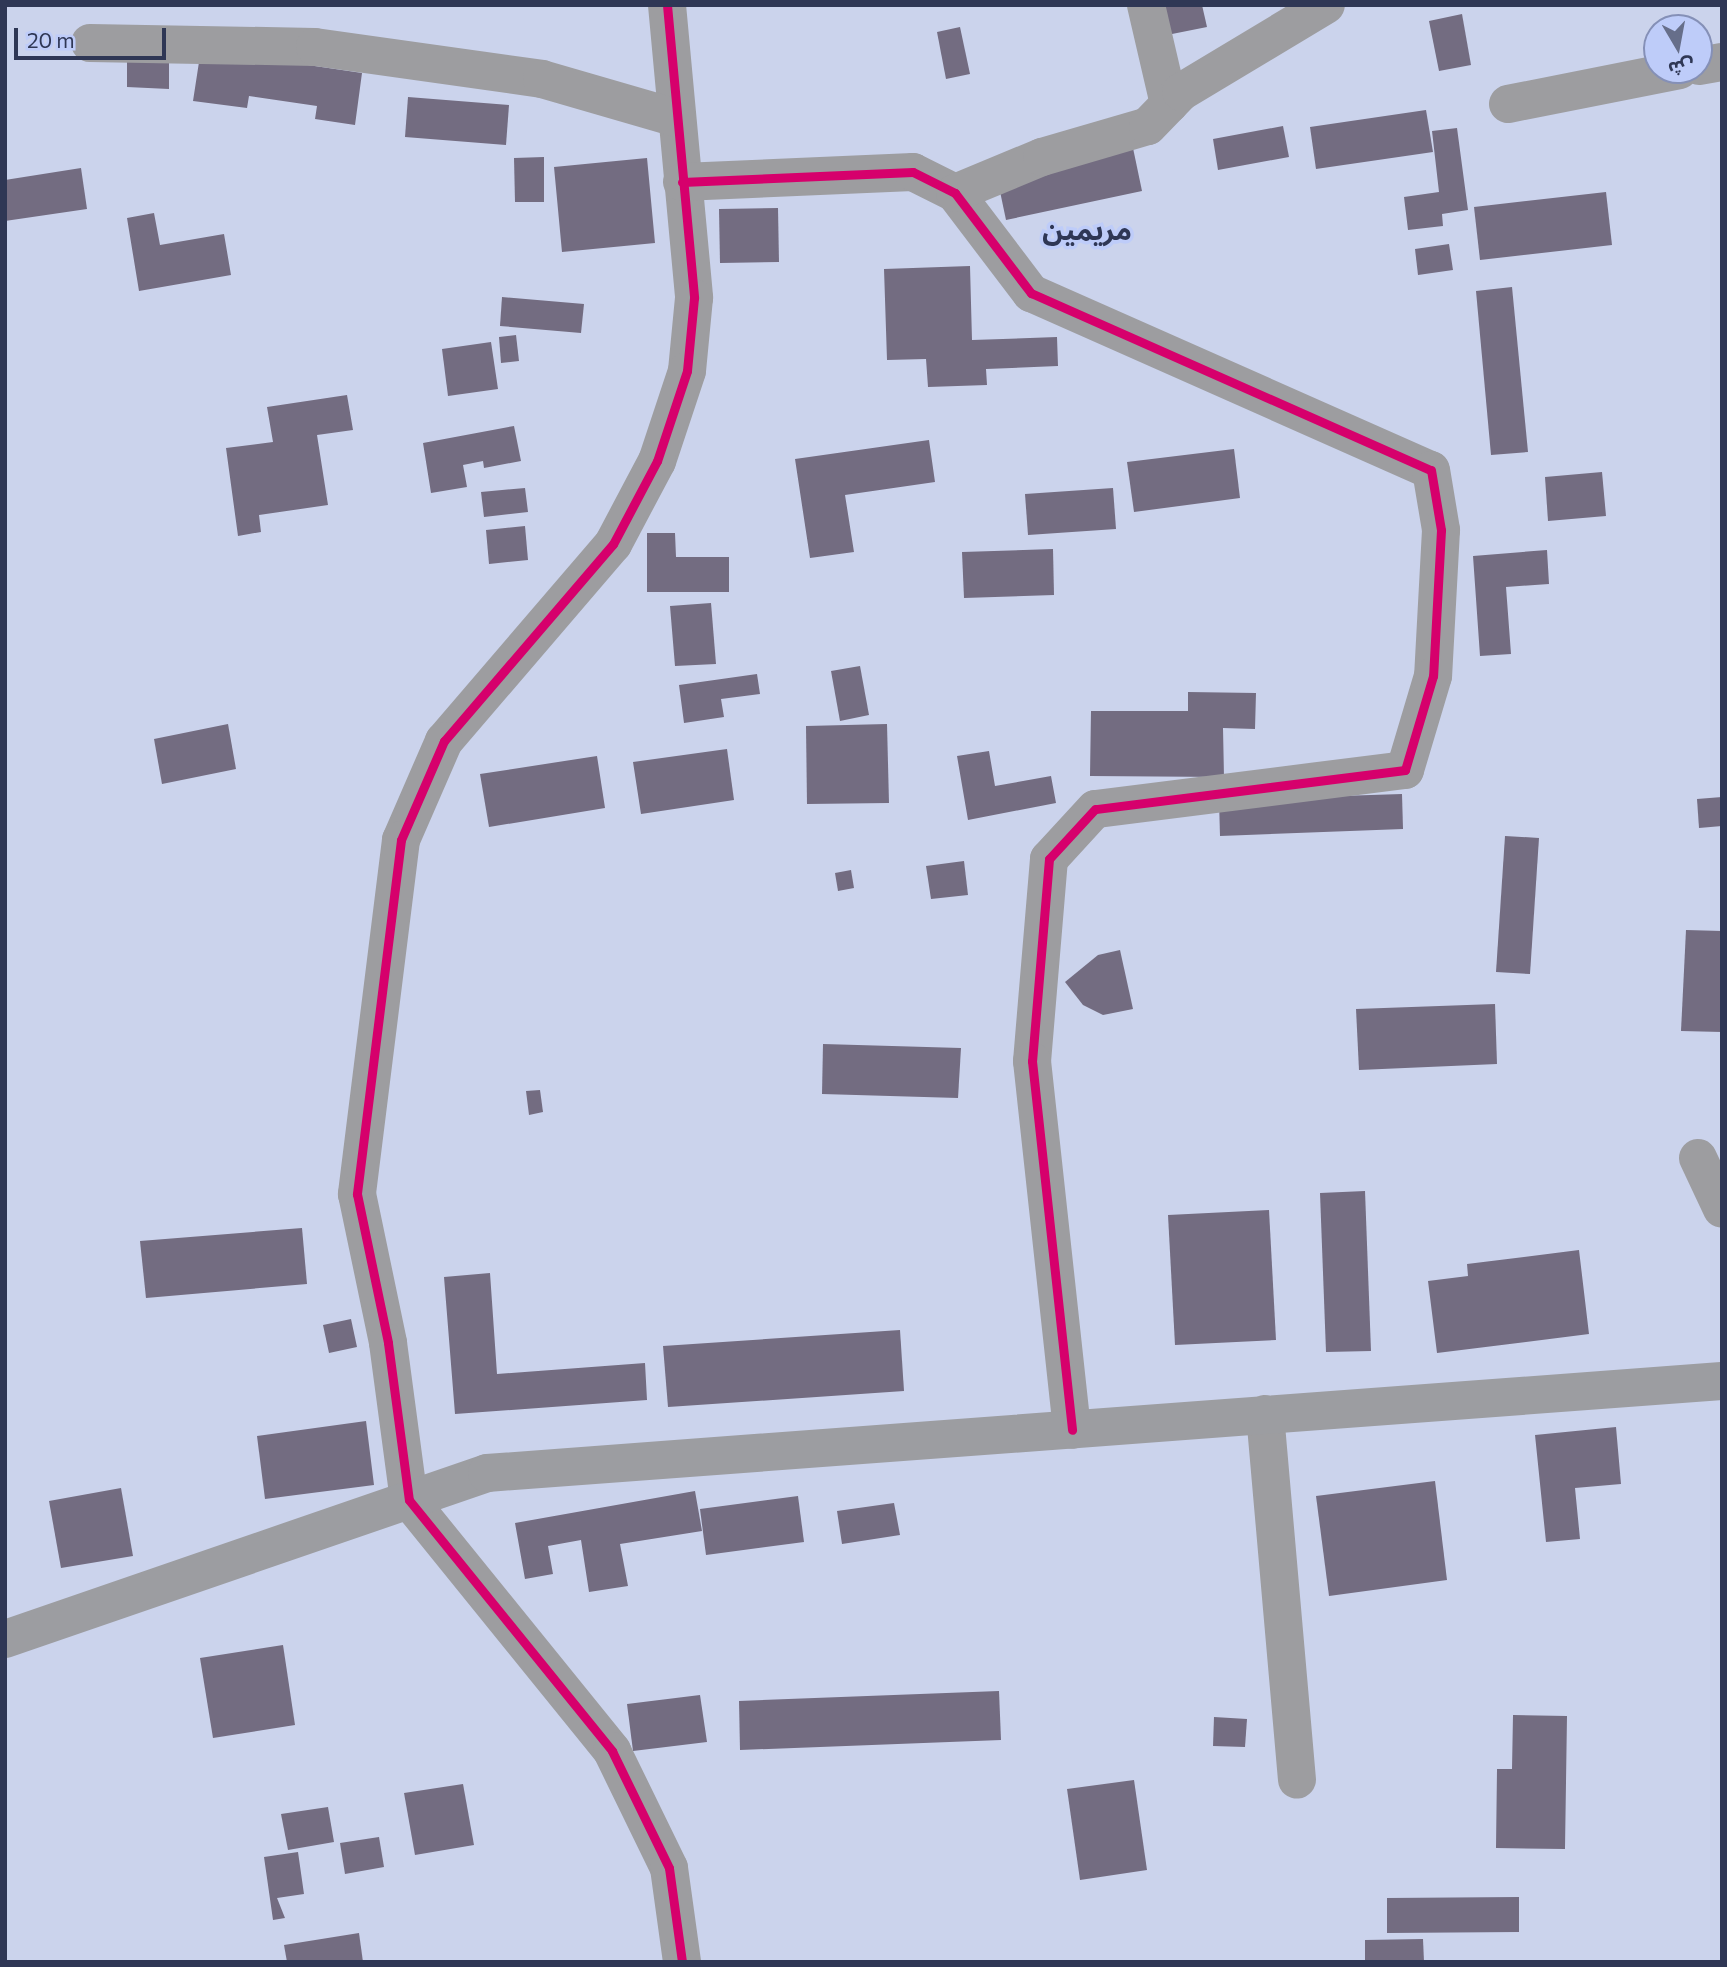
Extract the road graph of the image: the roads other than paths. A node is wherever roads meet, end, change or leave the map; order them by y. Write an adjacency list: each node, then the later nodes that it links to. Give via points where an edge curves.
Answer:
1 (667, 5): 8 (street)
2 (1146, 5): 6 (street)
3 (1326, 5): 6 (street, via 1181,92)
4 (90, 43): 8 (street, via 315,47 542,79)
5 (1643, 77): 7 (street)
6 (1169, 104): 10 (street, via 1148,126 1042,157)
7 (1508, 104)
8 (676, 118): 9 (street)
9 (682, 182): 10 (street, via 913,172); 16 (street, via 694,298 690,347 687,371 657,461 613,544 444,741 401,840 357,1194 388,1343)
10 (955, 193): 15 (street, via 1031,293 1431,470 1441,530 1433,676 1405,770 1095,809 1049,859 1032,1061)
11 (1698, 1158): 12 (street)
12 (1722, 1209)
13 (1722, 1381): 14 (street)
14 (1265, 1415): 15 (street); 18 (street)
15 (1072, 1430): 16 (street, via 487,1473)
16 (409, 1500): 17 (street); 19 (street, via 612,1751 669,1868)
17 (5, 1639)
18 (1297, 1780)
19 (682, 1962)

